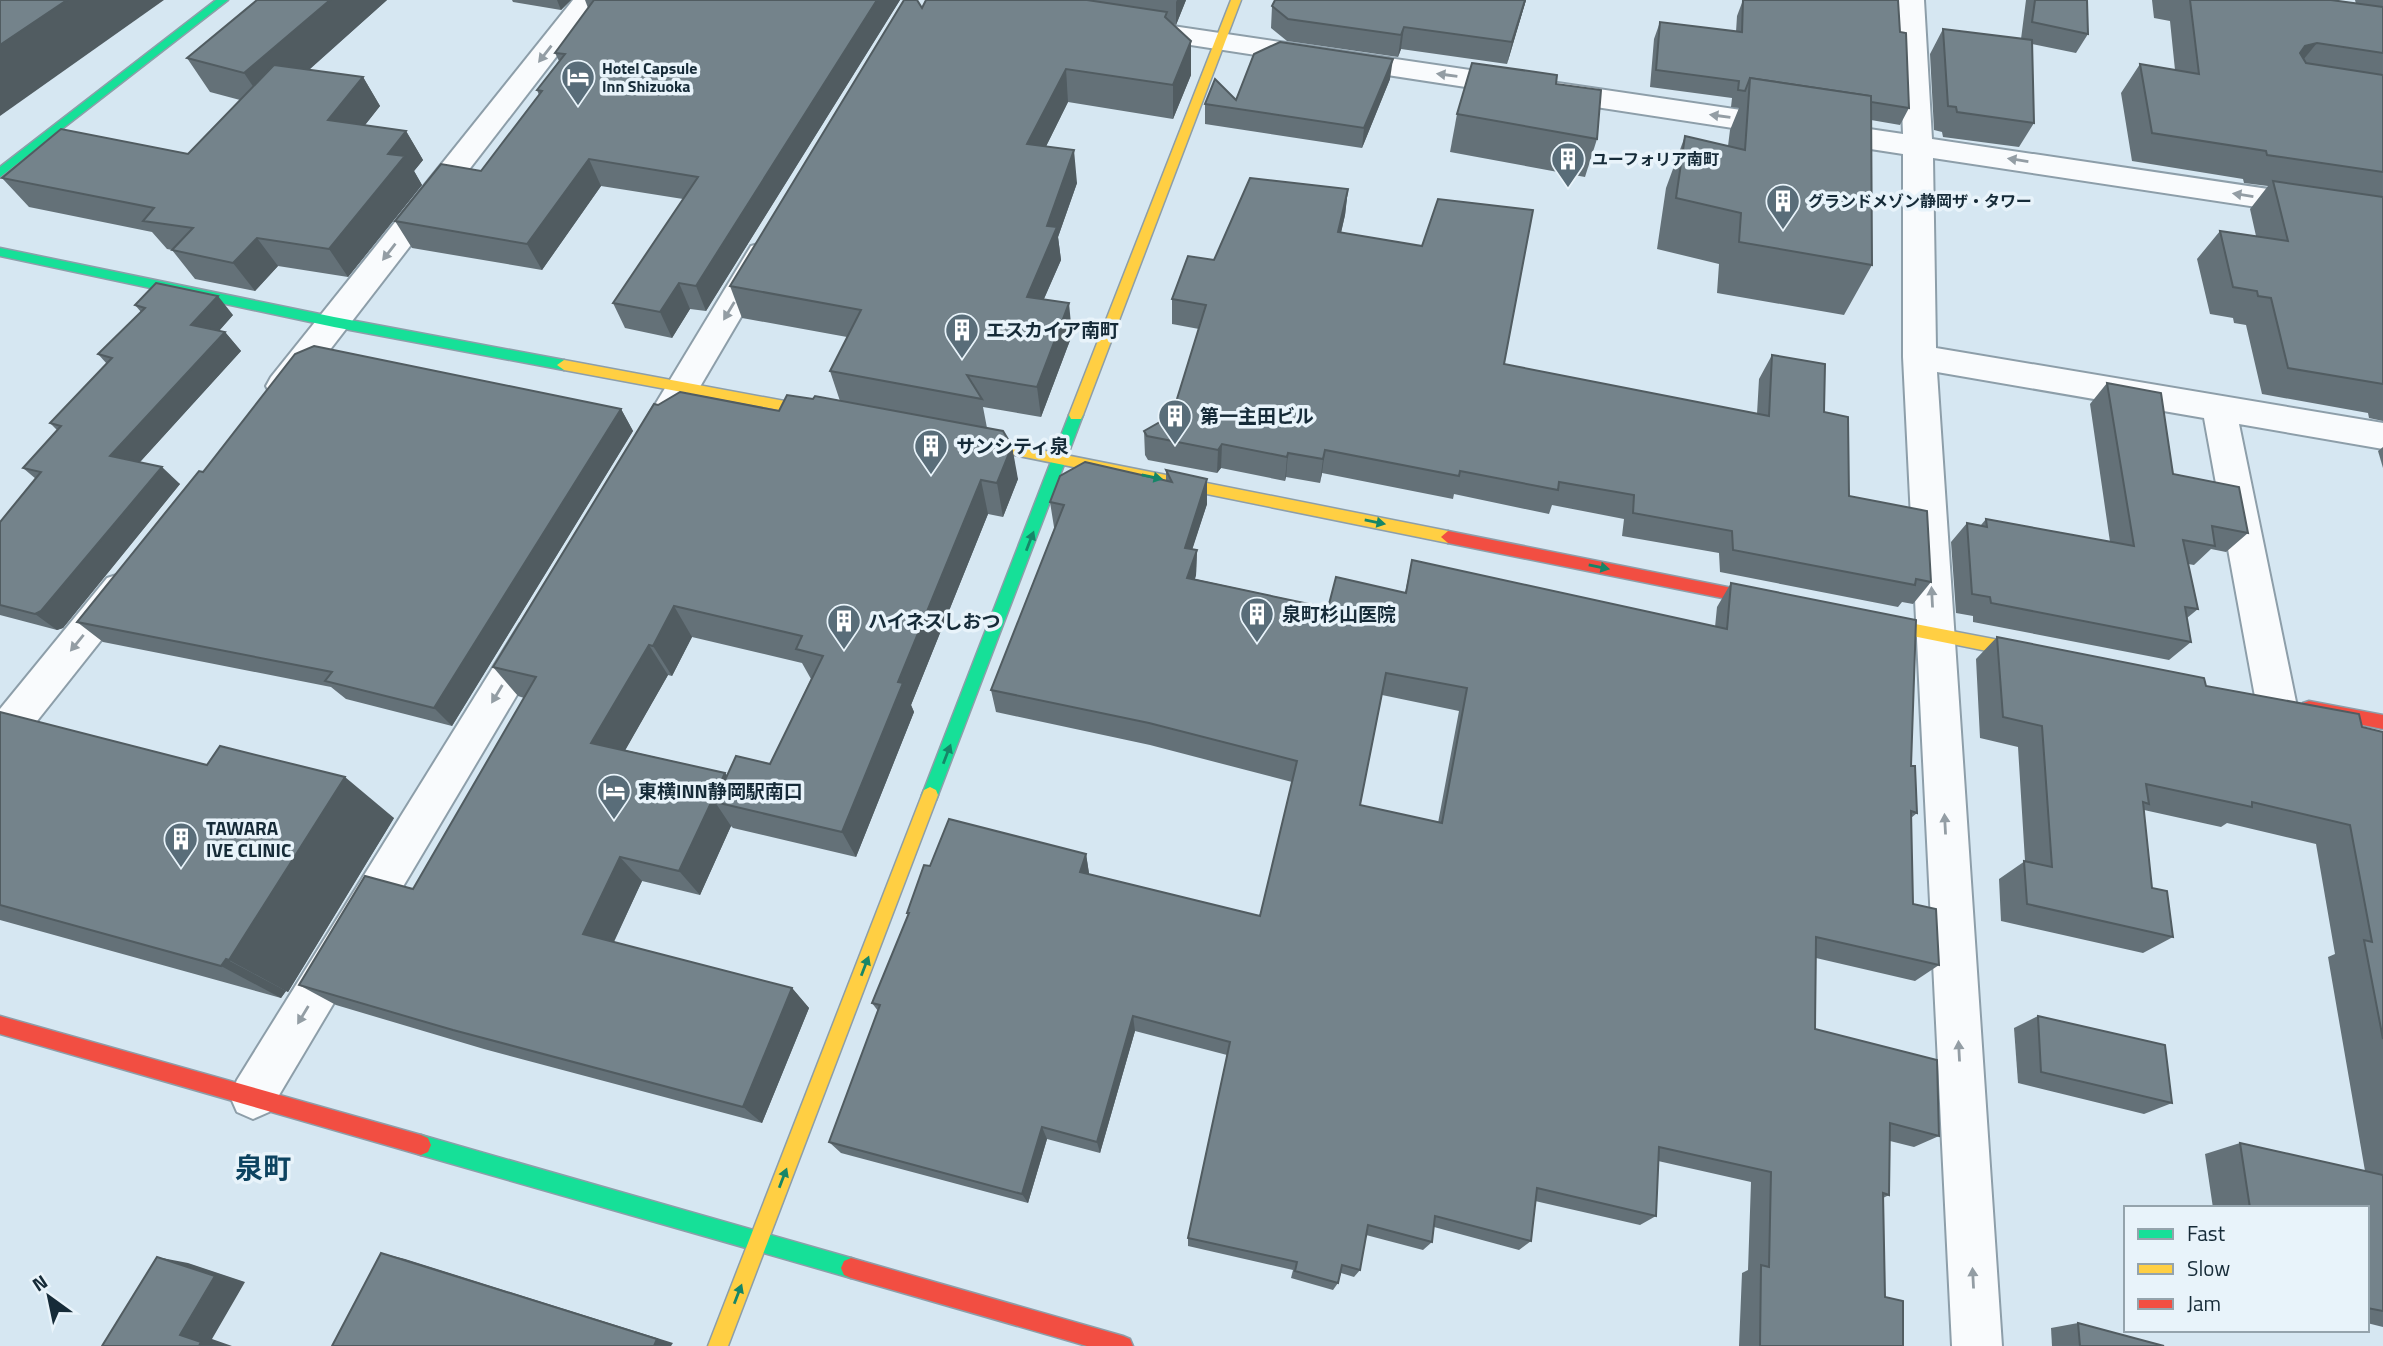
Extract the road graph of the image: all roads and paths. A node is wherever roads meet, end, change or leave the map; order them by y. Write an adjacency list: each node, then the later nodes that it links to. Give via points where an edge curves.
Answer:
1 (223, 0): 8 (street)
2 (587, 0): 12 (street, one-way to 12)
3 (1236, 0): 6 (street)
4 (1911, 0): 7 (street)
5 (1100, 23): 6 (street)
6 (1220, 41): 7 (street, one-way to 6); 21 (street)
7 (1918, 145): 9 (street, one-way to 7); 13 (street)
8 (0, 173)
9 (2383, 216)
10 (782, 222): 14 (street, one-way to 14)
11 (0, 252): 12 (street)
12 (334, 322): 14 (street); 15 (street)
13 (1920, 357): 16 (street); 26 (street, one-way to 13)
14 (684, 386): 17 (street); 20 (street)
15 (266, 408)
16 (2219, 408): 19 (street); 28 (street)
17 (846, 417)
18 (940, 435): 21 (street)
19 (2383, 436)
20 (648, 445)
21 (1062, 459): 23 (street, one-way to 23); 33 (street, one-way to 21)
22 (137, 568): 30 (street, one-way to 30)
23 (1797, 607)
24 (547, 611): 32 (street, one-way to 32)
25 (1852, 618): 26 (street)
26 (1934, 634): 27 (street); 36 (street, one-way to 26)
27 (2057, 659)
28 (2269, 700): 29 (street)
29 (2383, 722)
30 (0, 738)
31 (0, 1025): 32 (street)
32 (253, 1096): 33 (street)
33 (758, 1241): 34 (street, one-way to 33); 35 (street)
34 (718, 1346)
35 (1123, 1346)
36 (1977, 1346)

